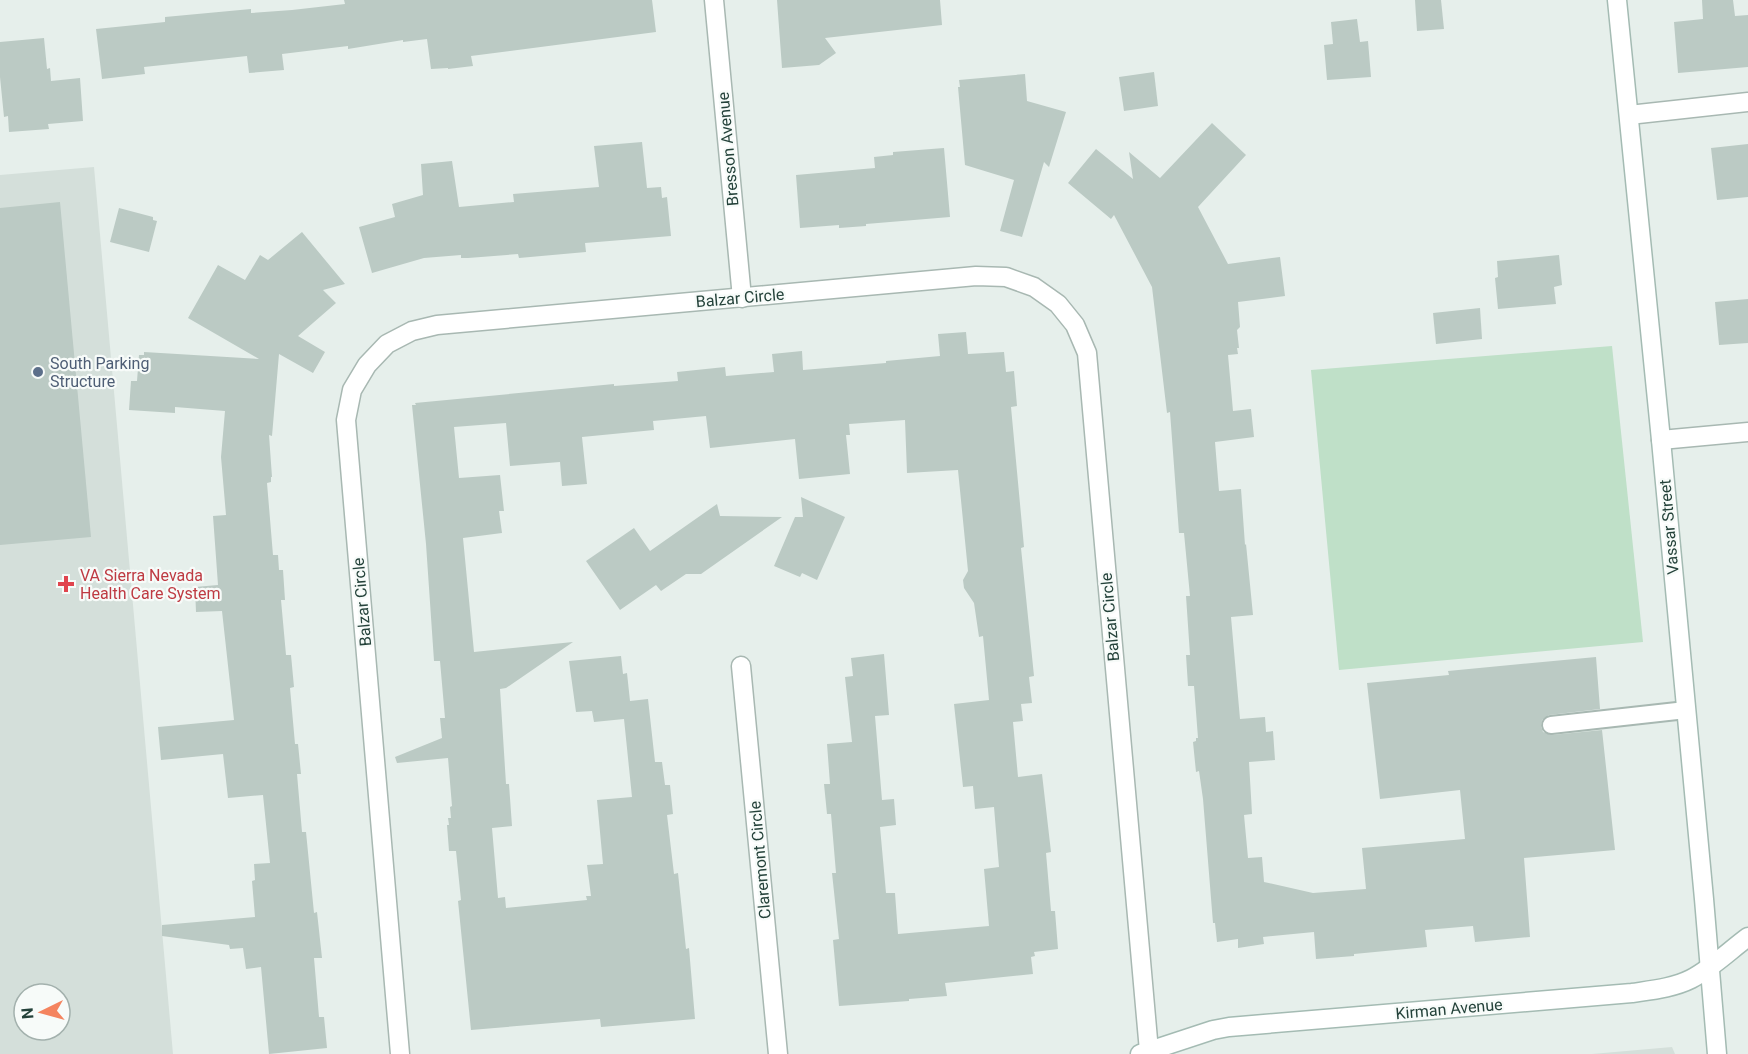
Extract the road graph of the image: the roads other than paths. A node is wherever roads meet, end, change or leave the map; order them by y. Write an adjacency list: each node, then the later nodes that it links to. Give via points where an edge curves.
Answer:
1 (714, 0): 5 (street, Bresson Avenue)
2 (1617, 0): 4 (street, Vassar Street)
3 (1748, 102): 4 (street)
4 (1629, 115): 7 (street, Vassar Street)
5 (742, 298): 13 (street, Balzar Circle, via 976,276 1006,277 1034,287 1058,304 1075,325 1087,353); 14 (street, Balzar Circle, via 438,325 412,331 387,344 367,365 352,390 346,420)
6 (1748, 432): 7 (street)
7 (1661, 440): 9 (street, Vassar Street)
8 (741, 666): 15 (street, Claremont Circle)
9 (1686, 710): 10 (lane); 12 (street, Vassar Street)
10 (1551, 725)
11 (1748, 937): 12 (street, Kirman Avenue)
12 (1709, 967): 13 (street, Kirman Avenue, via 1674,985 1640,992 1229,1027); 16 (street, Vassar Street)
13 (1147, 1053)
14 (400, 1054)
15 (778, 1054)
16 (1717, 1054)

